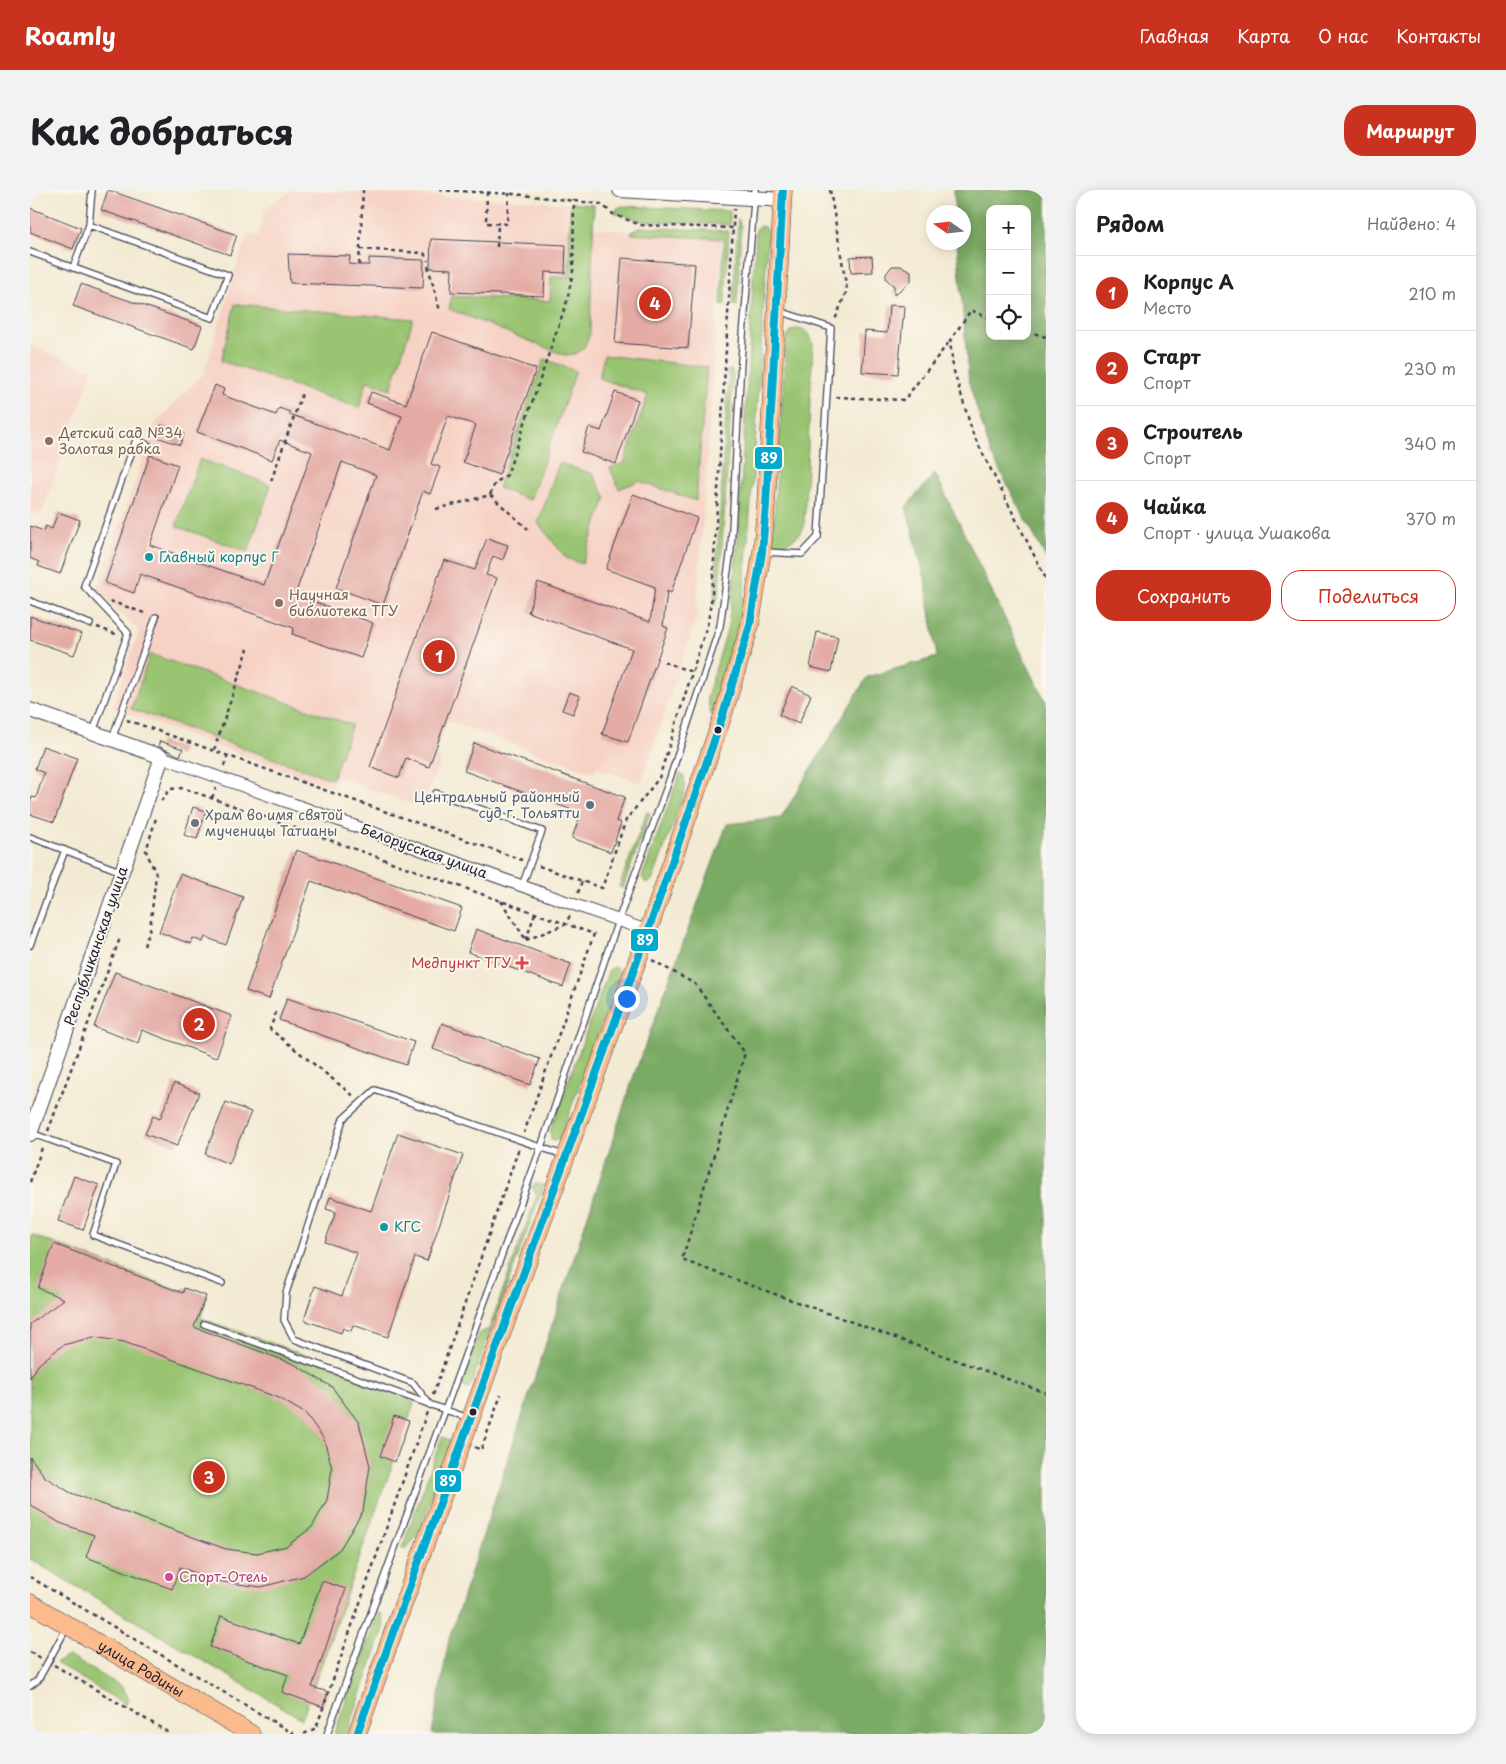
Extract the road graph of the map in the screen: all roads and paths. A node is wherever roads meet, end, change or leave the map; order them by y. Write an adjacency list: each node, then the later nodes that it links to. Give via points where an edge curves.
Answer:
1 (92, 190): 13 (lane)
2 (363, 190): 16 (path)
3 (439, 190): 6 (path)
4 (620, 190): 10 (street)
5 (830, 190): 25 (path, via 847,290)
6 (487, 192): 7 (path); 12 (path, via 486,223)
7 (509, 194): 11 (path); 12 (path, via 507,224)
8 (755, 194): 9 (street); 10 (street); 61 (lane, via 741,360 731,549 720,626)
9 (783, 195): 22 (main road)
10 (735, 197): 14 (path)
11 (574, 200): 14 (path, via 601,204 613,214 640,225); 33 (path, via 573,271 567,301 507,476 495,483)
12 (498, 224): 15 (path)
13 (89, 225): 21 (lane); 21 (lane, via 228,275 212,318)
14 (733, 228): 44 (path, via 712,595 708,622)
15 (497, 247)
16 (360, 249): 18 (path, via 424,253); 19 (path)
17 (30, 252): 21 (lane)
18 (428, 261)
19 (359, 264)
20 (428, 266): 23 (path)
21 (74, 268)
22 (776, 310): 25 (lane); 36 (main road)
23 (440, 311)
24 (986, 316): 28 (path, via 971,310)
25 (832, 328): 30 (lane)
26 (1031, 332): 27 (path)
27 (1046, 338)
28 (950, 341): 30 (path, via 904,400); 37 (path, via 953,368 973,434)
29 (302, 394): 32 (path)
30 (827, 396): 36 (lane, via 818,537 802,554)
31 (148, 445): 41 (lane, via 136,440 84,586 128,633)
32 (271, 481)
33 (490, 495): 34 (path); 35 (path)
34 (436, 509)
35 (528, 529)
36 (762, 552): 63 (main road, via 750,625 722,718)
37 (1046, 579)
38 (30, 601): 40 (lane)
39 (156, 617): 46 (lane)
40 (90, 624): 41 (path)
41 (126, 638): 47 (lane)
42 (248, 650): 49 (path)
43 (664, 662): 44 (path)
44 (692, 672): 56 (path, via 659,778 626,820 602,888)
45 (30, 710): 47 (street, Белорусская улица)
46 (120, 717): 48 (lane); 49 (path)
47 (93, 732): 48 (street, Белорусская улица)
48 (112, 739): 50 (street, Белорусская улица)
49 (214, 750): 56 (path)
50 (162, 757): 57 (street, Республиканская улица); 58 (street, Белорусская улица)
51 (436, 794): 56 (lane, via 542,831)
52 (160, 802): 59 (path, via 170,789 183,788)
53 (158, 810): 67 (path, via 146,852 156,874 150,929)
54 (30, 837): 55 (lane)
55 (65, 850): 57 (lane); 66 (lane)
56 (530, 862): 58 (lane)
57 (122, 872): 71 (street, Республиканская улица)
58 (522, 886): 61 (street, Белорусская улица)
59 (500, 900): 60 (path); 65 (path)
60 (535, 913): 62 (path); 65 (path)
61 (618, 921): 63 (street, Белорусская улица); 74 (lane)
62 (566, 924): 65 (path); 73 (path, via 594,934)
63 (648, 932): 68 (main road)
64 (120, 938): 72 (path)
65 (526, 940)
66 (30, 945)
67 (144, 946)
68 (640, 953): 75 (main road); 79 (path, via 696,984 745,1053 682,1260)
69 (276, 1012): 70 (path, via 270,1029)
70 (362, 1102): 73 (lane, via 375,1090); 80 (lane, via 344,1119 286,1293 284,1320 294,1339 413,1383)
71 (30, 1133): 72 (lane)
72 (46, 1139): 76 (path); 77 (lane, via 116,1164 93,1235)
73 (522, 1141): 74 (lane); 80 (path)
74 (540, 1147): 75 (lane); 81 (lane)
75 (565, 1156): 82 (main road)
76 (30, 1182)
77 (222, 1283)
78 (204, 1324): 80 (lane)
79 (1046, 1393)
80 (430, 1405): 81 (lane); 92 (path, via 316,1728)
81 (444, 1410): 82 (lane); 93 (lane)
82 (470, 1419): 94 (main road)
83 (30, 1577): 91 (path)
84 (30, 1603): 85 (main road, улица Родины)
85 (68, 1626): 87 (lane); 90 (main road, улица Родины)
86 (30, 1652): 87 (path)
87 (48, 1662): 88 (lane, via 38,1680); 89 (path)
88 (30, 1686)
89 (171, 1734)
90 (251, 1734)
91 (294, 1734)
92 (304, 1734)
93 (327, 1734)
94 (357, 1734)

